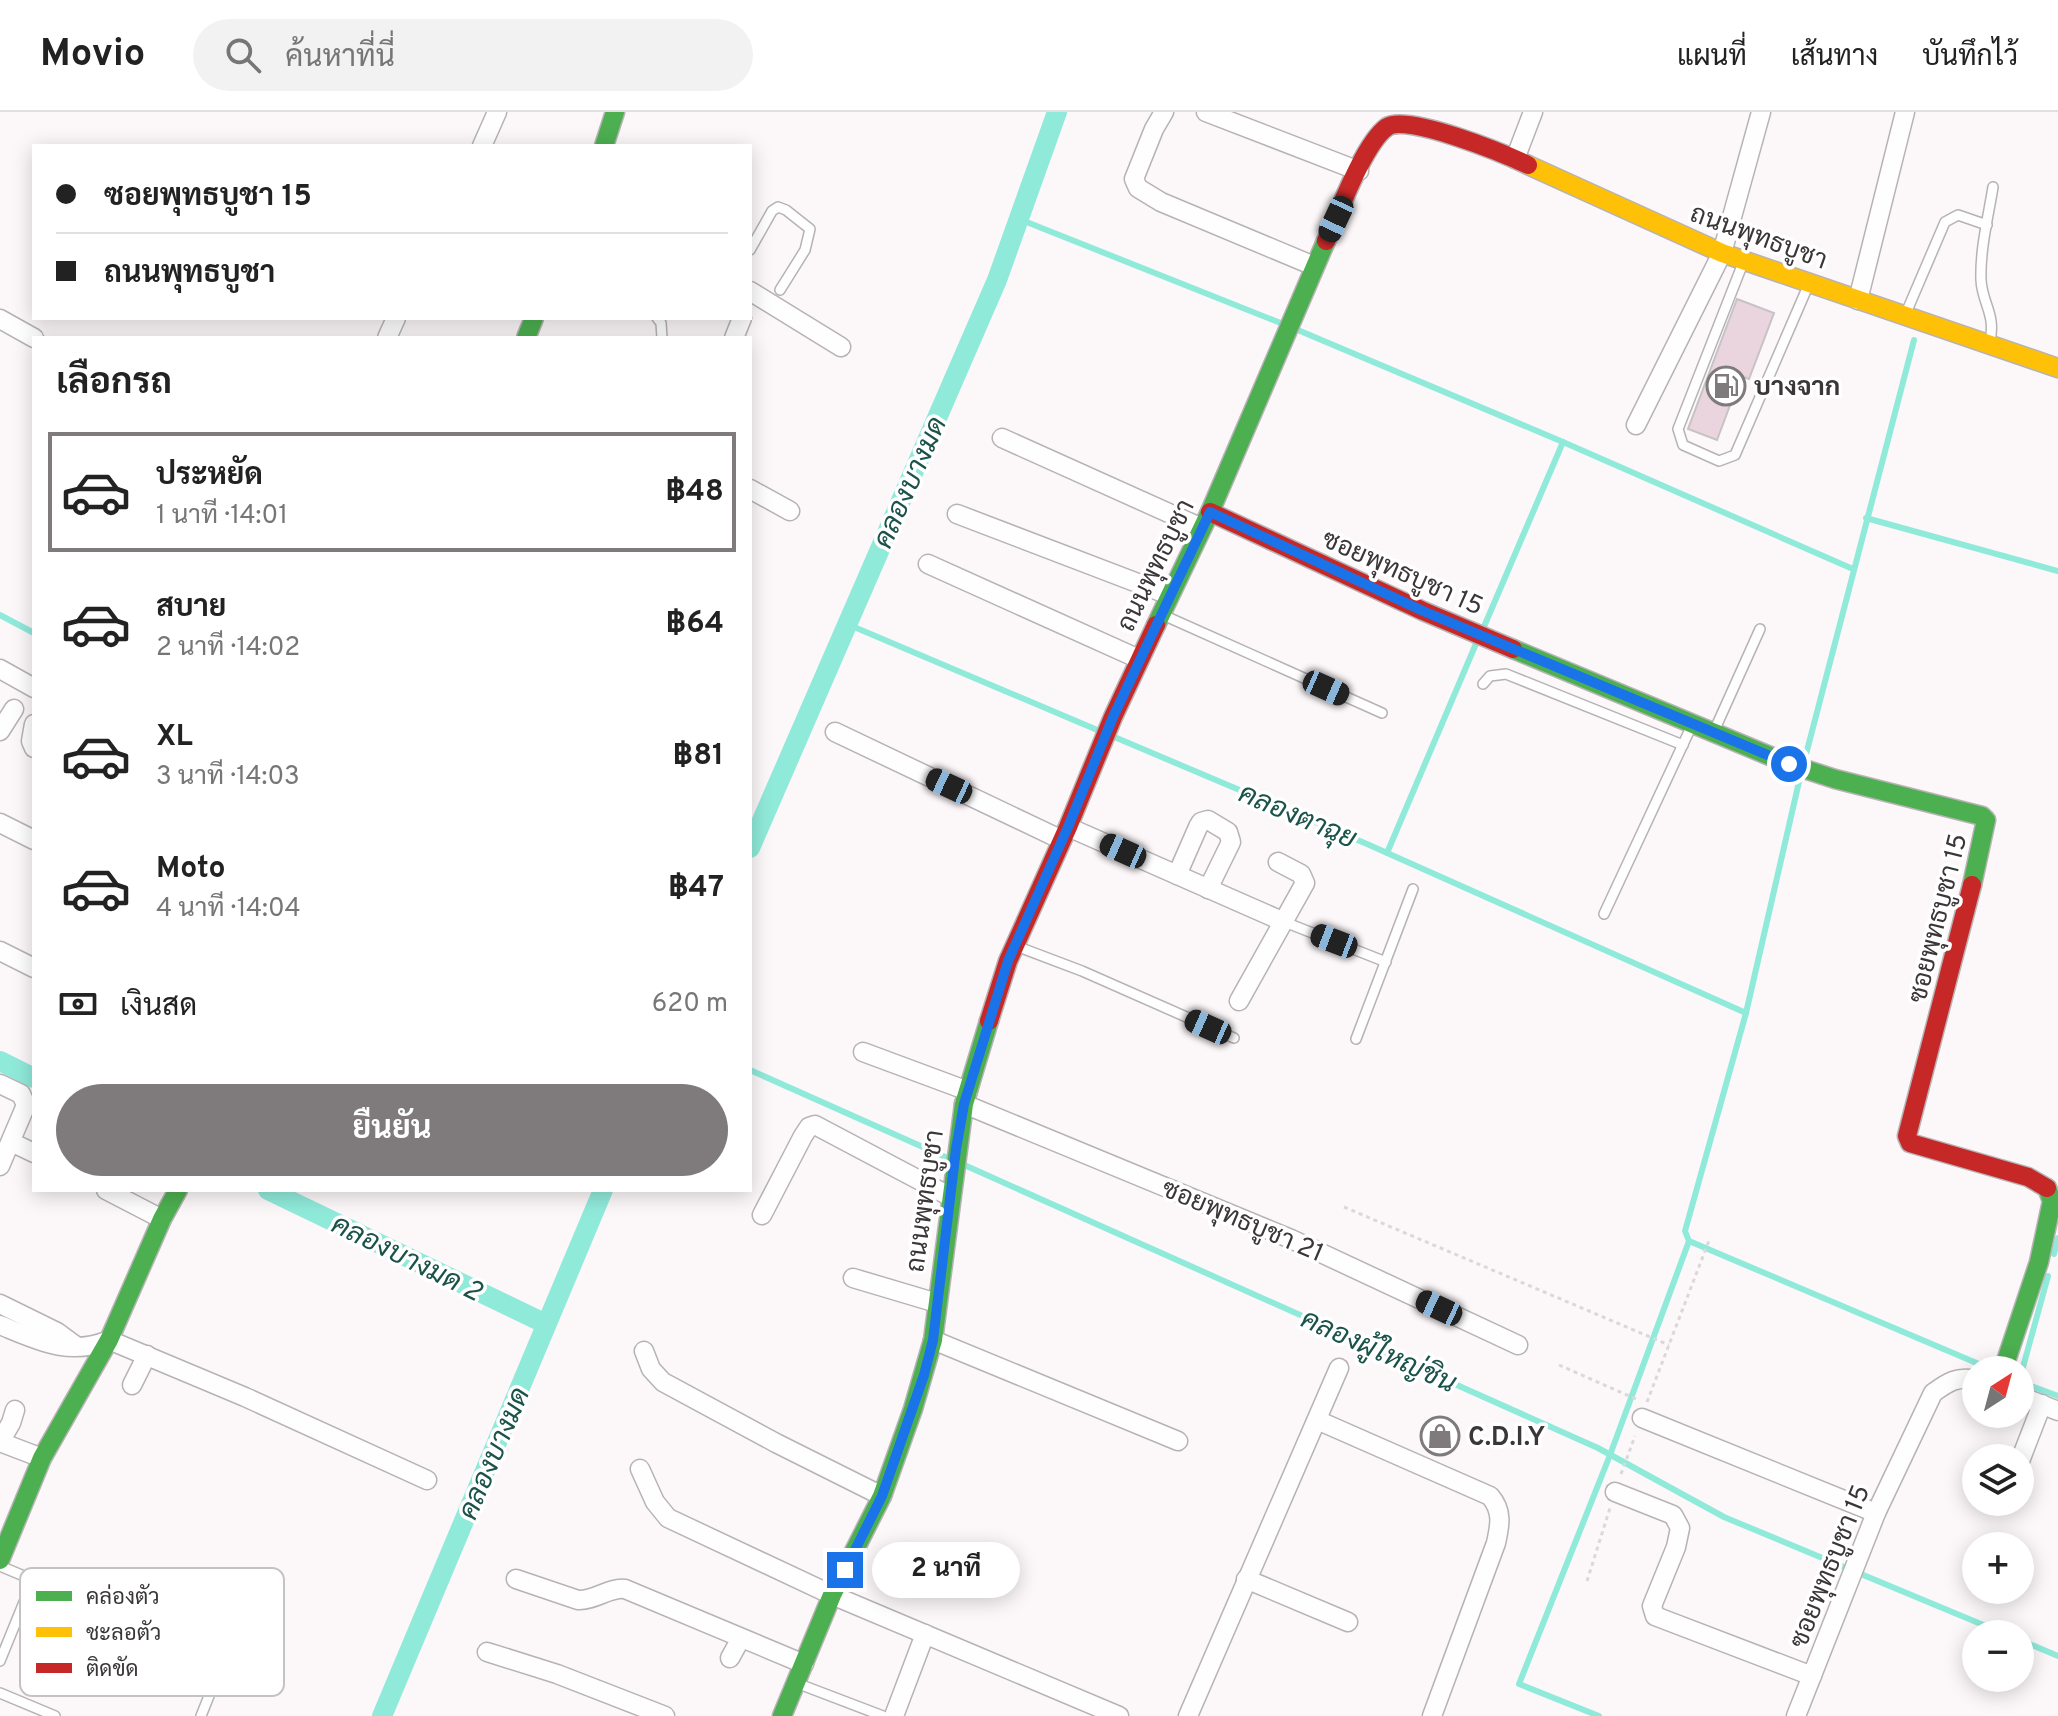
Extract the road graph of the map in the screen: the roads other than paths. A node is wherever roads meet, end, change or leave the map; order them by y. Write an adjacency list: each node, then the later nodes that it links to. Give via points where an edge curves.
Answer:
1 (497, 112): 9 (street)
2 (615, 112): 10 (main road)
3 (1164, 112): 18 (street, via 1134,179 1138,188)
4 (1206, 112): 12 (street)
5 (1533, 112): 11 (street)
6 (1905, 112): 22 (street)
7 (1755, 114): 16 (street)
8 (1393, 118): 11 (main road, ถนนพุทธบูชา); 12 (main road, ถนนพุทธบูชา)
9 (483, 144)
10 (605, 144)
11 (1515, 159): 16 (main road, ถนนพุทธบูชา)
12 (1359, 171): 18 (main road, ถนนพุทธบูชา)
13 (1993, 187): 14 (lane)
14 (1987, 225): 23 (lane, via 1958,215 1945,222); 26 (lane, via 1981,284 1993,326)
15 (752, 246): 20 (lane, via 778,207 810,229 805,250)
16 (1722, 253): 17 (main road, ถนนพุทธบูชา); 29 (street)
17 (1744, 260): 19 (main road, ถนนพุทธบูชา); 19 (lane, via 1678,429 1683,445 1719,461 1735,455)
18 (1314, 266): 34 (main road, ถนนพุทธบูชา)
19 (1809, 283): 22 (main road, ถนนพุทธบูชา)
20 (780, 290)
21 (752, 295): 27 (street)
22 (1858, 300): 23 (main road, ถนนพุทธบูชา)
23 (1905, 316): 26 (main road, ถนนพุทธบูชา)
24 (0, 319): 25 (street)
25 (32, 337)
26 (1989, 344): 28 (main road, ถนนพุทธบูชา)
27 (841, 347)
28 (2058, 368)
29 (1636, 425)
30 (1002, 438): 34 (street)
31 (752, 490): 32 (street)
32 (790, 511)
33 (957, 514): 36 (street)
34 (1206, 520): 36 (main road, ถนนพุทธบูชา); 45 (main road, ซอยพุทธบูชา 15)
35 (928, 564): 39 (street)
36 (1169, 595): 37 (main road, ถนนพุทธบูชา)
37 (1160, 613): 39 (main road, ถนนพุทธบูชา); 44 (lane)
38 (1760, 629): 48 (lane)
39 (1139, 659): 51 (main road, ถนนพุทธบูชา)
40 (0, 669): 42 (street)
41 (1483, 684): 49 (lane, via 1490,676 1506,674)
42 (32, 687)
43 (14, 709): 46 (street)
44 (1382, 713)
45 (1692, 724): 48 (main road, ซอยพุทธบูชา 15); 49 (lane)
46 (0, 731)
47 (835, 732): 51 (street)
48 (1713, 732): 77 (main road, ซอยพุทธบูชา 15, via 1808,771 1986,820 1907,1136 1910,1143 2046,1187 2052,1201)
49 (1683, 745): 57 (lane)
50 (0, 823): 52 (street)
51 (1065, 833): 54 (street); 59 (main road, ถนนพุทธบูชา)
52 (32, 839)
53 (1278, 862): 58 (street, via 1305,878)
54 (1177, 875): 55 (street); 55 (street, via 1201,822 1208,820 1228,832 1231,842)
55 (1208, 889): 58 (street)
56 (1413, 889): 61 (lane)
57 (1604, 914)
58 (1282, 921): 61 (lane); 63 (street)
59 (1015, 946): 64 (lane); 68 (main road, ถนนพุทธบูชา)
60 (0, 951): 62 (street)
61 (1386, 962): 65 (lane)
62 (32, 967)
63 (1239, 1001)
64 (1234, 1038)
65 (1356, 1039)
66 (863, 1052): 68 (street, ซอยพุทธบูชา 21)
67 (0, 1084): 69 (street, via 26,1100)
68 (966, 1098): 72 (main road, ถนนพุทธบูชา); 85 (street, ซอยพุทธบูชา 21, via 1291,1239)
69 (11, 1142): 70 (street); 71 (street)
70 (32, 1152)
71 (0, 1166)
72 (952, 1188): 75 (street, via 815,1125 803,1136); 80 (main road, ถนนพุทธบูชา)
73 (110, 1192): 76 (street)
74 (177, 1192): 76 (main road)
75 (762, 1215)
76 (162, 1219): 83 (main road)
77 (2039, 1262): 78 (street); 89 (main road, ซอยพุทธบูชา 15)
78 (2058, 1264)
79 (853, 1278): 80 (street)
80 (937, 1303): 84 (main road, ถนนพุทธบูชา)
81 (0, 1304): 86 (street)
82 (0, 1325): 86 (street, via 52,1346)
83 (109, 1340): 86 (street); 88 (street); 100 (main road)
84 (933, 1340): 97 (street); 104 (main road, ถนนพุทธบูชา)
85 (1518, 1345)
86 (76, 1346)
87 (644, 1351): 104 (street, via 663,1382)
88 (147, 1355): 92 (street); 102 (street)
89 (2008, 1356)
90 (1339, 1368): 96 (street)
91 (1962, 1377): 105 (street, ซอยพุทธบูชา 15, via 1933,1393)
92 (132, 1385)
93 (2050, 1408): 99 (street)
94 (15, 1410): 98 (street)
95 (1644, 1411): 105 (street)
96 (1317, 1420): 109 (street); 131 (street, via 1490,1496 1498,1505 1496,1543)
97 (1178, 1441)
98 (0, 1442): 100 (street)
99 (2030, 1444)
100 (42, 1458): 106 (main road)
101 (640, 1469): 110 (street, via 668,1518)
102 (427, 1480)
103 (1615, 1492): 119 (street, via 1673,1515 1680,1528 1652,1606 1655,1616)
104 (882, 1496): 110 (main road, ถนนพุทธบูชา)
105 (1876, 1513): 119 (street, ซอยพุทธบูชา 15)
106 (0, 1563): 107 (lane)
107 (20, 1573)
108 (516, 1579): 114 (street, via 587,1601 625,1589)
109 (1246, 1579): 112 (street); 130 (street)
110 (832, 1595): 113 (street); 118 (main road, ถนนพุทธบูชา)
111 (20, 1612): 117 (lane)
112 (1348, 1622)
113 (925, 1634): 128 (street); 129 (street)
114 (741, 1638): 116 (street); 118 (street)
115 (487, 1652): 125 (street)
116 (730, 1658)
117 (0, 1661)
118 (804, 1664): 120 (main road, ถนนพุทธบูชา)
119 (1812, 1676): 132 (street, ซอยพุทธบูชา 15)
120 (796, 1683): 126 (main road, ถนนพุทธบูชา); 127 (lane)
121 (0, 1693): 123 (lane)
122 (209, 1696): 124 (lane)
123 (55, 1716)
124 (201, 1716)
125 (665, 1716)
126 (782, 1716)
127 (883, 1716)
128 (894, 1716)
129 (1119, 1716)
130 (1188, 1716)
131 (1432, 1716)
132 (1796, 1716)

